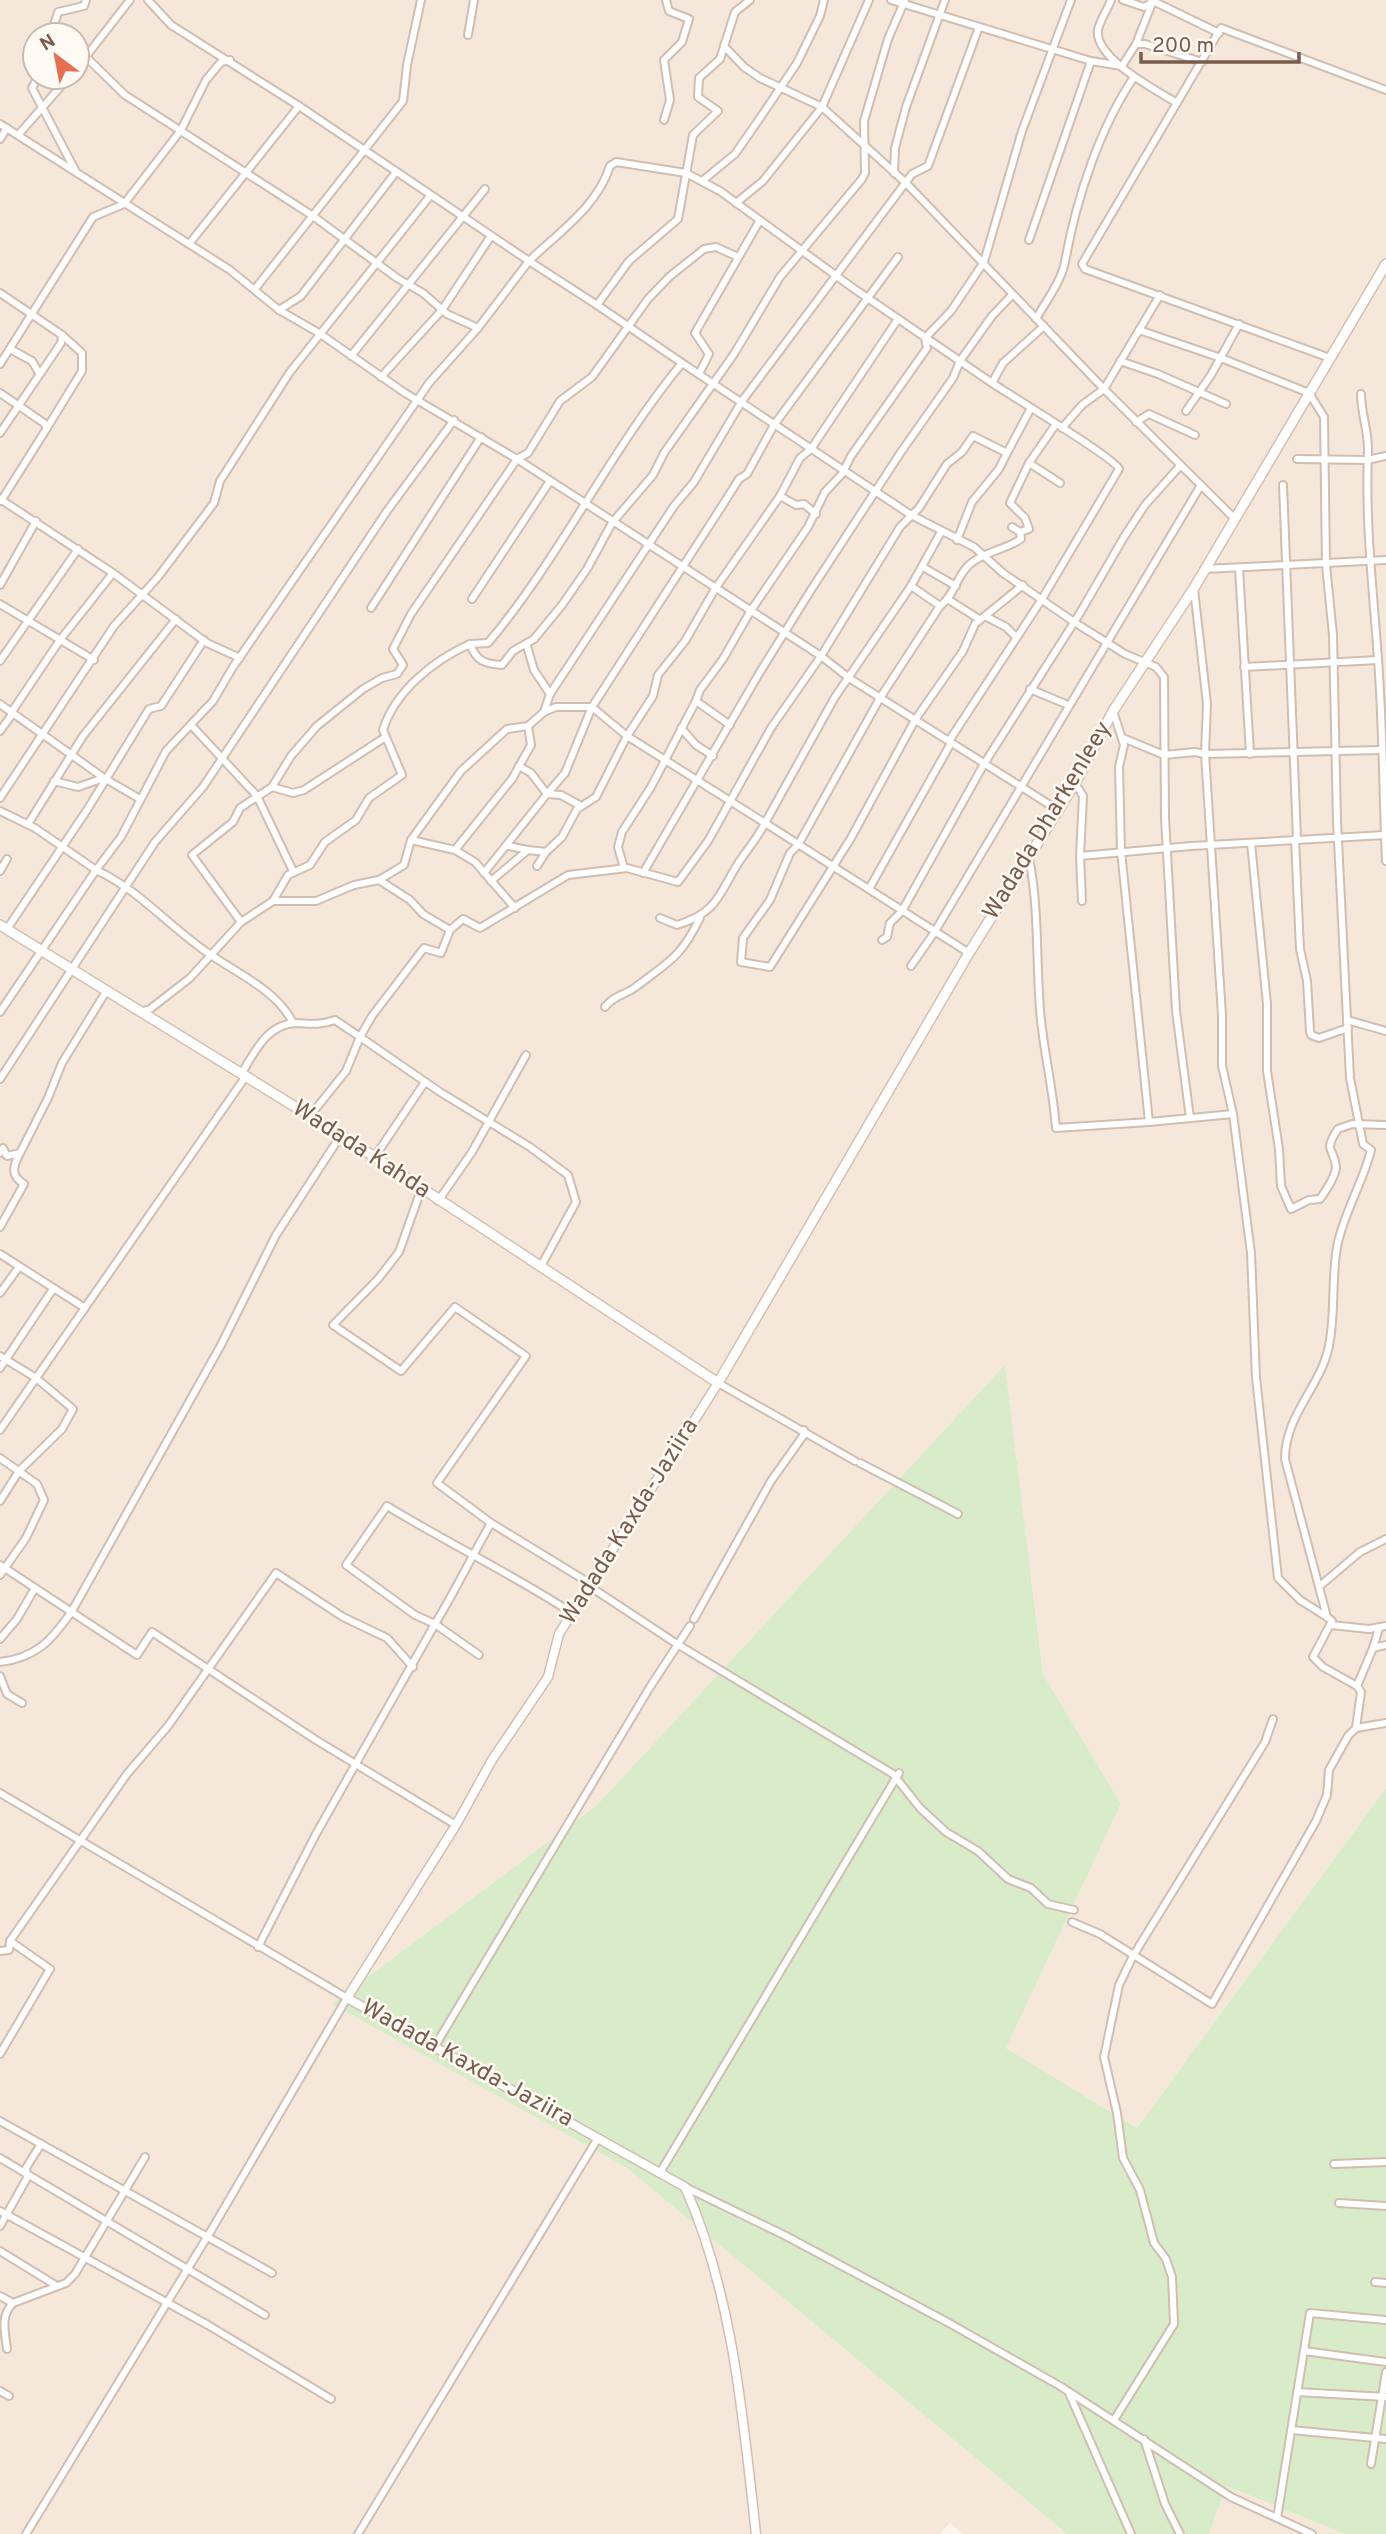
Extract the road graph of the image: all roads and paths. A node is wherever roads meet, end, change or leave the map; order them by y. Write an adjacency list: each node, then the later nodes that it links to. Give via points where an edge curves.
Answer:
1 (86, 0): 18 (street, via 84,6 58,12)
2 (130, 0): 25 (street)
3 (148, 0): 26 (street, via 172,25)
4 (421, 0): 46 (street, via 403,101)
5 (474, 0): 21 (street)
6 (666, 0): 40 (street, via 669,11 689,19 682,42 664,60 670,100)
7 (751, 0): 23 (street, via 735,12)
8 (824, 0): 32 (street, via 797,62)
9 (869, 0): 38 (street)
10 (891, 0): 16 (street)
11 (945, 0): 17 (street)
12 (1071, 0): 24 (street)
13 (1111, 0): 30 (street, via 1098,38 1100,46)
14 (1123, 0): 15 (street, via 1144,7)
15 (1152, 1): 20 (street); 22 (street)
16 (904, 2): 17 (street); 45 (street, via 864,121)
17 (940, 14): 19 (street); 50 (street, via 906,107)
18 (55, 21)
19 (979, 27): 24 (street); 53 (street, via 928,166)
20 (1219, 33): 29 (street); 33 (street, via 1226,28)
21 (468, 35)
22 (1136, 44): 29 (street, via 1154,45); 30 (street)
23 (724, 46): 32 (street, via 744,67); 49 (street, via 714,67 699,78 698,97 718,111 694,135)
24 (1052, 49): 27 (street); 70 (street, via 1022,131)
25 (91, 51)
26 (230, 60): 37 (street); 42 (street, via 221,62 206,80)
27 (1091, 61): 30 (street); 63 (street)
28 (91, 62): 42 (street, via 125,95)
29 (1202, 62): 36 (street)
30 (1122, 66): 31 (street)
31 (1134, 77): 36 (street); 84 (street, via 1105,134 1065,261)
32 (779, 87): 38 (street); 52 (street, via 735,154)
33 (1386, 90)
34 (33, 91): 39 (street)
35 (57, 91): 39 (street)
36 (1177, 103): 77 (street, via 1082,264)
37 (299, 106): 46 (street); 51 (street)
38 (822, 107): 45 (street); 56 (street, via 763,181)
39 (41, 109): 43 (street); 47 (street)
40 (664, 120)
41 (3, 126): 43 (street); 44 (street)
42 (181, 130): 51 (street); 57 (street)
43 (19, 134): 47 (street)
44 (0, 139)
45 (866, 147): 50 (street); 65 (street, via 862,178)
46 (366, 150): 48 (street); 58 (street)
47 (76, 171): 57 (street)
48 (396, 172): 55 (street); 62 (street)
49 (686, 173): 52 (street); 68 (street, via 616,162 593,202); 79 (street, via 678,219 629,261)
50 (894, 173): 53 (street)
51 (246, 174): 58 (street); 64 (street)
52 (702, 181): 56 (street)
53 (906, 183): 70 (street); 72 (street)
54 (485, 189): 59 (street)
55 (430, 196): 59 (street); 69 (street)
56 (736, 203): 60 (street)
57 (124, 204): 64 (street); 82 (street, via 93,217)
58 (313, 216): 62 (street); 74 (street)
59 (464, 218): 61 (street); 73 (street)
60 (760, 220): 65 (street); 66 (street)
61 (491, 236): 68 (street); 81 (street)
62 (344, 239): 69 (street); 80 (street, via 301,296)
63 (1029, 240)
64 (189, 244): 74 (street)
65 (802, 250): 72 (street); 104 (street)
66 (738, 257): 88 (street, via 716,247 704,249 648,299); 102 (street, via 695,333 709,354)
67 (898, 257): 78 (street)
68 (529, 261): 79 (street); 87 (street)
69 (377, 262): 73 (street); 90 (street)
70 (984, 262): 76 (street); 92 (street, via 951,311)
71 (1386, 264): 96 (main road, Wadada Dharkenleey)
72 (835, 275): 78 (street); 112 (street)
73 (408, 285): 81 (street); 94 (street)
74 (255, 289): 80 (street)
75 (0, 293): 82 (street)
76 (1012, 295): 84 (street); 97 (street)
77 (1160, 295): 85 (street); 89 (street)
78 (866, 297): 83 (street); 119 (street)
79 (597, 305): 88 (street)
80 (279, 310): 90 (street)
81 (442, 310): 87 (street); 103 (street)
82 (33, 315): 91 (street); 93 (street)
83 (898, 319): 92 (street); 125 (street)
84 (1036, 319): 86 (street)
85 (1239, 324): 95 (street); 96 (street)
86 (1044, 326): 105 (street, via 1003,363); 106 (street)
87 (478, 328): 111 (street)
88 (629, 328): 100 (street); 129 (street, via 592,377 560,401 528,453)
89 (1139, 330): 95 (street); 98 (street)
90 (319, 333): 94 (street); 170 (street, via 220,481 214,503)
91 (62, 335): 101 (street); 121 (street, via 82,353 82,372)
92 (925, 338): 97 (street); 134 (street, via 927,348)
93 (10, 349): 99 (street); 101 (street, via 32,361)
94 (351, 356): 103 (street)
95 (1221, 358): 108 (street); 109 (street)
96 (1331, 358): 109 (main road, Wadada Dharkenleey)
97 (960, 361): 105 (street); 139 (street)
98 (1120, 361): 106 (street); 108 (street)
99 (0, 363)
100 (682, 363): 102 (street); 142 (street)
101 (39, 373): 114 (street)
102 (699, 374): 104 (street)
103 (381, 377): 111 (street)
104 (712, 383): 112 (street); 147 (street, via 653,475)
105 (992, 383): 115 (street)
106 (1104, 389): 118 (street); 120 (street)
107 (0, 393): 114 (street)
108 (1200, 393): 113 (street); 116 (street)
109 (1309, 393): 128 (street, via 1324,417); 145 (main road, Wadada Dharkenleey)
110 (1361, 394): 131 (street)
111 (419, 399): 117 (street); 190 (street)
112 (742, 401): 119 (street); 152 (street, via 694,482)
113 (1226, 404)
114 (20, 406): 121 (street); 122 (street)
115 (1031, 408): 120 (street); 126 (street)
116 (1186, 411)
117 (454, 420): 124 (street); 229 (street)
118 (1136, 422): 123 (street, via 1149,414); 133 (street)
119 (774, 425): 125 (street); 160 (street, via 747,474 739,479)
120 (1059, 426): 132 (street); 172 (street, via 1112,459 1119,469)
121 (47, 428): 141 (street)
122 (0, 433)
123 (1195, 435)
124 (481, 437): 129 (street); 176 (street)
125 (811, 449): 134 (street); 140 (street, via 797,463)
126 (1007, 453): 144 (street, via 973,436); 151 (street, via 972,502)
127 (1386, 456): 131 (street)
128 (1323, 458): 130 (street); 131 (street); 157 (street)
129 (517, 459): 135 (street); 237 (street, via 396,639 393,649 403,665 397,674 363,690 317,726)
130 (1297, 459)
131 (1367, 460): 156 (street)
132 (1029, 463): 136 (street); 150 (street, via 1010,503 1029,529)
133 (1180, 466): 137 (street); 181 (street, via 1145,505)
134 (845, 471): 139 (street); 143 (street, via 825,492)
135 (550, 481): 142 (street); 171 (street)
136 (1060, 483)
137 (1201, 485): 145 (street); 187 (street)
138 (1283, 485): 158 (street)
139 (875, 491): 144 (street); 182 (street)
140 (780, 496): 143 (street); 169 (street)
141 (1, 501): 146 (street)
142 (583, 503): 147 (street); 186 (street, via 508,622 488,643)
143 (816, 513): 177 (street)
144 (911, 515): 149 (street); 189 (street)
145 (1233, 517): 162 (main road, Wadada Dharkenleey)
146 (36, 521): 153 (street); 164 (street)
147 (612, 523): 152 (street); 188 (street, via 587,569)
148 (1012, 527): 150 (street)
149 (941, 532): 151 (street); 159 (street)
150 (1020, 532): 154 (street, via 1021,539)
151 (957, 540): 154 (street)
152 (648, 546): 160 (street); 200 (street)
153 (78, 549): 163 (street); 180 (street)
154 (983, 555): 165 (street); 167 (street, via 964,570)
155 (1386, 560): 156 (street)
156 (1368, 561): 157 (street); 192 (street)
157 (1325, 565): 158 (street); 195 (street)
158 (1284, 566): 161 (street); 194 (street)
159 (923, 567): 166 (street); 167 (street)
160 (683, 568): 169 (street); 205 (street)
161 (1239, 568): 162 (street); 197 (street)
162 (1204, 569): 168 (main road, Wadada Dharkenleey)
163 (113, 573): 170 (street); 184 (street)
164 (0, 585)
165 (1023, 585): 172 (street); 178 (street)
166 (911, 586): 175 (street); 198 (street)
167 (956, 586): 173 (street)
168 (1194, 588): 196 (main road, Wadada Dharkenleey); 225 (street, via 1207,704)
169 (715, 589): 177 (street); 216 (street, via 685,641 658,675 653,696)
170 (142, 595): 179 (street); 191 (street, via 114,626)
171 (472, 599)
172 (1042, 599): 181 (street); 183 (street)
173 (948, 600): 175 (street); 178 (street)
174 (0, 604): 180 (street)
175 (940, 606): 201 (street)
176 (371, 608)
177 (750, 612): 182 (street); 202 (street)
178 (982, 618): 183 (street, via 1006,627); 209 (street)
179 (176, 619): 185 (street); 223 (street)
180 (27, 621): 184 (street); 193 (street)
181 (1074, 622): 187 (street); 199 (street)
182 (785, 635): 189 (street); 210 (street)
183 (1016, 637): 220 (street)
184 (60, 640): 191 (street); 208 (street)
185 (204, 640): 190 (street); 233 (street, via 161,706 149,709)
186 (470, 644): 188 (street, via 475,657 487,664 502,664 513,651); 217 (street, via 415,680 385,722)
187 (1107, 644): 196 (street); 204 (street)
188 (527, 646): 200 (street, via 534,670)
189 (821, 656): 198 (street); 243 (street, via 783,708)
190 (240, 658): 211 (street, via 214,701)
191 (94, 660): 215 (street)
192 (1378, 660): 195 (street); 219 (street)
193 (0, 661)
194 (1289, 662): 195 (street); 197 (street); 224 (street)
195 (1333, 662): 221 (street)
196 (1144, 664): 206 (main road, Wadada Dharkenleey); 227 (street, via 1156,667 1164,677)
197 (1244, 667): 226 (street)
198 (849, 678): 201 (street); 247 (street)
199 (1030, 689): 204 (street); 231 (street)
200 (550, 694): 207 (street)
201 (880, 698): 209 (street); 255 (street)
202 (696, 701): 210 (street); 213 (street)
203 (0, 705): 208 (street)
204 (1068, 705): 238 (street)
205 (592, 708): 207 (street, via 556,707); 216 (street); 239 (street, via 565,773)
206 (1113, 711): 218 (street); 236 (main road, Wadada Dharkenleey)
207 (544, 712): 212 (street)
208 (12, 713): 214 (street); 215 (street)
209 (915, 720): 220 (street); 269 (street)
210 (730, 724): 228 (street)
211 (192, 726): 229 (street); 242 (street, via 166,751)
212 (528, 726): 232 (street, via 531,745); 252 (street, via 507,729 461,771)
213 (681, 728): 228 (street); 230 (street)
214 (0, 731)
215 (42, 734): 223 (street); 241 (street)
216 (627, 736): 230 (street); 244 (street, via 596,797)
217 (384, 738): 237 (street, via 304,790 293,793); 272 (street, via 402,775 369,798 355,820 325,842 310,864)
218 (1124, 738): 227 (street); 261 (street, via 1119,766)
219 (1384, 740): 222 (street)
220 (950, 742): 231 (street); 278 (street)
221 (1337, 750): 222 (street); 224 (street); 250 (street)
222 (1382, 750): 249 (street)
223 (72, 752): 233 (street); 234 (street)
224 (1296, 752): 226 (street); 251 (street)
225 (1205, 754): 226 (street); 227 (street); 257 (street)
226 (1250, 754)
227 (1164, 755): 258 (street)
228 (713, 756): 235 (street)
229 (220, 758): 240 (street); 277 (street, via 203,787 155,842)
230 (663, 760): 235 (street); 268 (street, via 622,832 618,847)
231 (984, 764): 238 (street); 282 (street)
232 (519, 766): 239 (street, via 531,773); 259 (street)
233 (104, 778): 234 (street, via 78,787); 242 (street); 254 (street)
234 (54, 780): 248 (street)
235 (698, 783): 243 (street); 274 (street)
236 (1075, 783): 245 (main road, Wadada Dharkenleey); 263 (street, via 1083,796)
237 (272, 787): 240 (street)
238 (1019, 787): 245 (street); 288 (street)
239 (547, 794): 244 (street, via 561,795); 256 (street)
240 (257, 796): 272 (street); 285 (street, via 192,855)
241 (0, 798)
242 (140, 799): 270 (street, via 121,837)
243 (728, 802): 247 (street); 274 (street, via 708,841 678,882)
244 (581, 806): 262 (street, via 562,837)
245 (1058, 810): 264 (main road, Wadada Dharkenleey)
246 (0, 811): 248 (street)
247 (765, 823): 255 (street); 284 (street, via 724,894)
248 (28, 824): 254 (street)
249 (1385, 835): 250 (street); 266 (street)
250 (1338, 837): 251 (street); 300 (street)
251 (1296, 839): 253 (street); 300 (street, via 1300,949 1311,1035 1319,1038)
252 (411, 840): 259 (street); 275 (street, via 404,865)
253 (1251, 843): 257 (street); 313 (street, via 1267,1004 1267,1071 1281,1186 1291,1209 1309,1199 1321,1199 1336,1168 1332,1139 1345,1126)
254 (61, 845): 270 (street); 286 (street)
255 (798, 845): 269 (street); 269 (street, via 744,938 741,962 770,967)
256 (508, 846): 260 (street); 273 (street)
257 (1211, 846): 258 (street); 307 (street, via 1222,1066)
258 (1166, 848): 261 (street); 309 (street, via 1176,1011)
259 (455, 850): 273 (street)
260 (528, 850): 262 (street); 276 (street)
261 (1121, 851): 263 (street); 310 (street)
262 (545, 852): 267 (street)
263 (1080, 856): 280 (street)
264 (1029, 858): 291 (main road, Wadada Dharkenleey); 310 (street, via 1040,1012 1056,1128)
265 (7, 859): 271 (street)
266 (1386, 861)
267 (537, 866)
268 (624, 868): 274 (street); 281 (street, via 568,876)
269 (833, 868): 278 (street)
270 (96, 870): 277 (street); 290 (street)
271 (0, 871)
272 (293, 871): 279 (street, via 280,884)
273 (484, 873): 276 (street)
274 (643, 873)
275 (379, 880): 279 (street, via 316,901); 287 (street)
276 (491, 881): 281 (street)
277 (128, 887): 292 (street); 294 (street)
278 (869, 889): 282 (street)
279 (273, 901): 285 (street)
280 (1082, 901)
281 (515, 908): 287 (street, via 480,928 463,919)
282 (902, 911): 288 (street); 289 (street)
283 (660, 918): 284 (street, via 677,926)
284 (700, 918): 296 (street, via 685,948 664,968)
285 (241, 922): 292 (street)
286 (2, 928): 290 (main road, Wadada Kahda)
287 (450, 930): 302 (street, via 441,953 424,948)
288 (934, 933): 291 (street); 293 (street)
289 (882, 940)
290 (40, 950): 294 (main road, Wadada Kahda); 297 (street)
291 (970, 953): 330 (main road, Wadada Dharkenleey)
292 (212, 955): 298 (street, via 190,978); 299 (street, via 271,996)
293 (911, 966)
294 (73, 971): 295 (main road, Wadada Kahda); 305 (street)
295 (107, 990): 298 (main road, Wadada Kahda); 316 (street, via 62,1063)
296 (605, 1007)
297 (0, 1012)
298 (140, 1012): 304 (main road, Wadada Kahda)
299 (293, 1023): 302 (street, via 318,1026 335,1020); 304 (street, via 264,1035)
300 (1348, 1024): 301 (street); 313 (street, via 1350,1078)
301 (1386, 1031)
302 (360, 1037): 306 (street); 308 (street, via 346,1071)
303 (526, 1055): 311 (street)
304 (244, 1074): 308 (main road, Wadada Kahda); 326 (street)
305 (0, 1079)
306 (425, 1082): 311 (street); 317 (street)
307 (1234, 1114): 309 (street); 347 (street, via 1251,1253 1256,1378 1278,1578 1300,1600)
308 (310, 1116): 314 (main road, Wadada Kahda)
309 (1190, 1118): 310 (street)
310 (1149, 1122)
311 (489, 1123): 319 (street); 322 (street, via 568,1175 576,1202)
312 (1386, 1125): 313 (street)
313 (1360, 1126): 343 (street, via 1363,1144 1371,1150 1338,1243 1329,1348 1300,1404 1285,1449 1298,1514)
314 (341, 1135): 317 (main road, Wadada Kahda); 345 (street, via 276,1235 221,1345)
315 (1, 1149): 316 (street, via 7,1156)
316 (20, 1153): 320 (street, via 13,1168 24,1184)
317 (374, 1158): 318 (main road, Wadada Kahda)
318 (421, 1190): 319 (main road, Wadada Kahda); 337 (street, via 399,1252 332,1325 401,1371 455,1307 526,1356 437,1483)
319 (438, 1200): 322 (main road, Wadada Kahda)
320 (0, 1227)
321 (0, 1254): 323 (street)
322 (541, 1266): 330 (main road, Wadada Kahda)
323 (19, 1267): 324 (street); 325 (street)
324 (52, 1289): 326 (street); 327 (street)
325 (0, 1293)
326 (85, 1308): 329 (street)
327 (3, 1358): 328 (street); 329 (street)
328 (0, 1368)
329 (36, 1378): 331 (street); 334 (street, via 74,1409 62,1429)
330 (718, 1382): 332 (street); 342 (street, Wadada Kaxda-Jaziira)
331 (0, 1430)
332 (804, 1430): 336 (street); 352 (street)
333 (0, 1458): 334 (street)
334 (19, 1471): 335 (street); 340 (street, via 37,1484 44,1500 26,1538)
335 (0, 1502)
336 (958, 1514)
337 (491, 1523): 339 (street); 342 (street)
338 (1386, 1539): 343 (street, via 1360,1552)
339 (471, 1557): 346 (street, via 511,1575); 348 (street); 348 (street, via 387,1506 346,1565 415,1615)
340 (2, 1566): 341 (street); 344 (street)
341 (0, 1576)
342 (590, 1585): 346 (street, Wadada Kaxda-Jaziira); 352 (street)
343 (1321, 1585): 347 (street)
344 (35, 1588): 345 (street); 351 (street)
345 (72, 1611): 356 (street, via 44,1646); 358 (street, via 137,1655 152,1632)
346 (572, 1613): 369 (street, Wadada Kaxda-Jaziira, via 559,1634 548,1677 492,1760)
347 (1327, 1617): 349 (street)
348 (435, 1624): 355 (street); 357 (street)
349 (1331, 1625): 350 (street); 360 (street, via 1313,1657)
350 (1382, 1627): 354 (street)
351 (0, 1639)
352 (677, 1644): 367 (street, via 893,1774); 378 (street)
353 (1386, 1645): 354 (street)
354 (1373, 1648): 360 (street)
355 (480, 1655)
356 (0, 1662)
357 (413, 1667): 358 (street, via 387,1638 343,1617 276,1573); 365 (street)
358 (207, 1668): 365 (street); 370 (street)
359 (0, 1676): 361 (street, via 7,1694)
360 (1357, 1686): 364 (street, via 1361,1692)
361 (22, 1703)
362 (1273, 1719): 376 (street, via 1265,1742)
363 (1386, 1723): 364 (street)
364 (1356, 1728): 376 (street, via 1329,1770 1327,1795 1316,1821 1212,2004)
365 (357, 1763): 369 (street); 374 (street)
366 (899, 1773): 367 (street)
367 (896, 1780): 371 (street, via 946,1832 1008,1879 1031,1888 1048,1904); 387 (street)
368 (0, 1793): 370 (street)
369 (456, 1825): 377 (street, Wadada Kaxda-Jaziira)
370 (81, 1842): 373 (street); 374 (street)
371 (1074, 1910)
372 (1072, 1922): 376 (street)
373 (10, 1941): 375 (street, via 9,1950); 379 (street, via 50,1969)
374 (258, 1947): 377 (street)
375 (0, 1951)
376 (1133, 1956): 419 (street, via 1119,1985 1104,2057 1123,2158 1140,2190 1154,2243 1172,2277 1174,2324)
377 (347, 1998): 378 (street, Wadada Kaxda-Jaziira); 396 (street)
378 (435, 2046): 381 (street, Wadada Kaxda-Jaziira)
379 (0, 2054)
380 (0, 2121): 382 (street)
381 (598, 2138): 387 (street, Wadada Kaxda-Jaziira); 427 (street)
382 (41, 2144): 388 (street); 390 (street)
383 (145, 2157): 390 (street)
384 (0, 2158): 388 (street)
385 (1386, 2162): 386 (street)
386 (1334, 2164)
387 (661, 2171): 389 (street, Wadada Kaxda-Jaziira)
388 (27, 2174): 393 (street); 394 (street)
389 (685, 2187): 414 (street, via 784,2235); 428 (street, via 729,2324)
390 (126, 2190): 394 (street); 396 (street)
391 (1339, 2203): 392 (street)
392 (1386, 2206)
393 (3, 2213): 395 (street); 398 (street)
394 (106, 2223): 398 (street); 399 (street)
395 (0, 2226)
396 (208, 2236): 399 (street); 400 (street)
397 (0, 2251): 403 (street)
398 (86, 2257): 403 (street, via 75,2274); 405 (street)
399 (187, 2270): 405 (street); 407 (street)
400 (272, 2273)
401 (1375, 2282): 402 (street)
402 (1386, 2283)
403 (57, 2286): 406 (street)
404 (0, 2296): 406 (street)
405 (168, 2302): 418 (street); 426 (street)
406 (13, 2304): 409 (street, via 3,2320 7,2349)
407 (265, 2315)
408 (1386, 2320): 410 (street, via 1310,2313)
409 (0, 2345)
410 (1304, 2351): 411 (street); 415 (street)
411 (1386, 2362)
412 (1386, 2371): 417 (street)
413 (0, 2391): 416 (street)
414 (1069, 2391): 419 (street); 429 (street)
415 (1297, 2392): 417 (street); 420 (street)
416 (9, 2396)
417 (1384, 2397): 421 (street)
418 (331, 2399)
419 (1114, 2420): 422 (street)
420 (1291, 2430): 421 (street); 425 (street)
421 (1375, 2438): 423 (street); 424 (street)
422 (1144, 2439): 425 (street, via 1231,2497); 430 (street)
423 (1386, 2439)
424 (1371, 2464)
425 (1277, 2518): 431 (street)
426 (26, 2534)
427 (358, 2534)
428 (756, 2534)
429 (1131, 2534)
430 (1180, 2534)
431 (1312, 2534)

